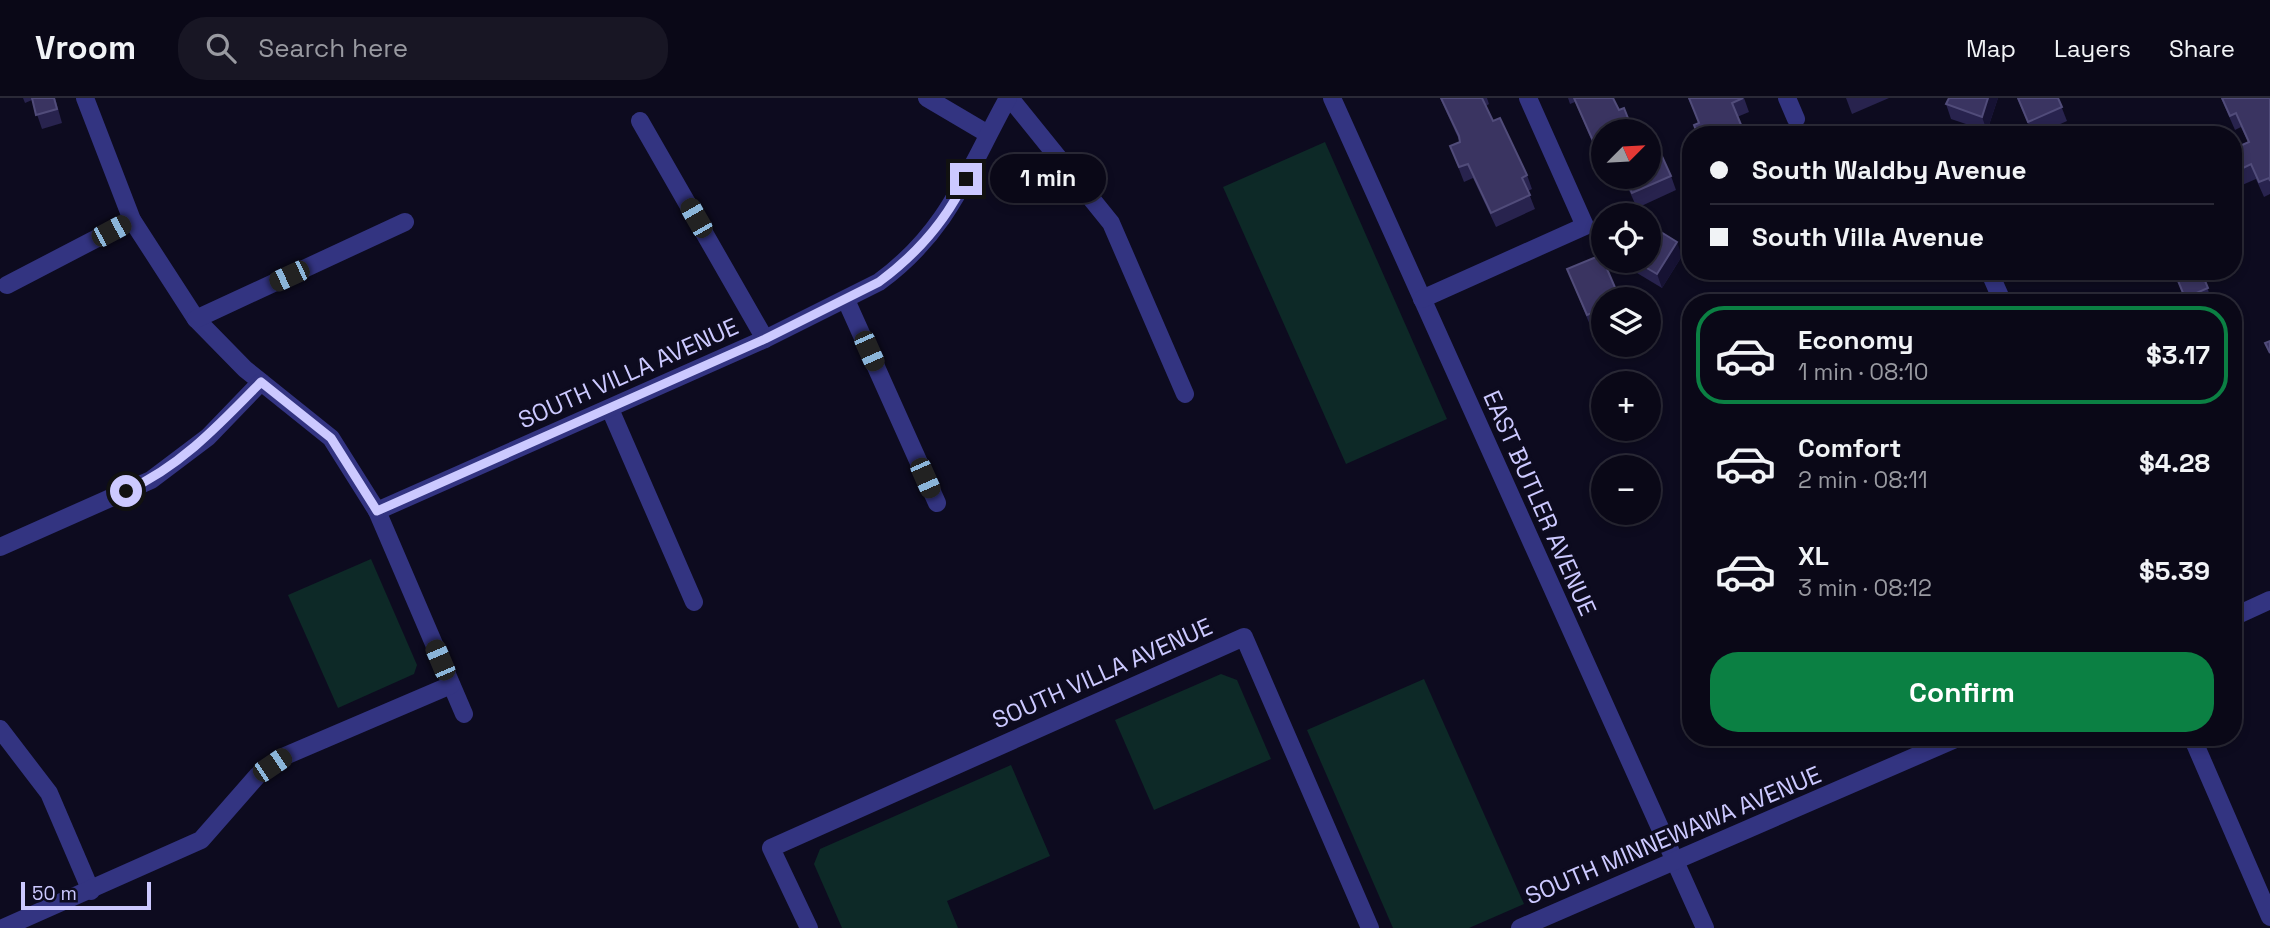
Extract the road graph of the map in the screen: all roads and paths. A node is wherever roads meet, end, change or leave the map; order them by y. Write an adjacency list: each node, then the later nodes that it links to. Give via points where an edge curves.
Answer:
1 (927, 98): 9 (street)
2 (1009, 98): 9 (street, SOUTH VILLA AVENUE); 18 (street, via 1111,223)
3 (1332, 98): 13 (street, EAST BUTLER AVENUE)
4 (1528, 98): 13 (street, via 1585,226)
5 (1787, 98): 7 (street)
6 (87, 99): 10 (street)
7 (1796, 119)
8 (640, 121): 16 (street)
9 (988, 134): 14 (street, SOUTH VILLA AVENUE, via 941,223 897,269)
10 (132, 220): 12 (street); 15 (street)
11 (405, 222): 15 (street)
12 (7, 285)
13 (1422, 299): 31 (street, EAST BUTLER AVENUE)
14 (846, 300): 16 (street, SOUTH VILLA AVENUE); 20 (street)
15 (196, 319): 17 (street)
16 (765, 339): 19 (street, SOUTH VILLA AVENUE)
17 (261, 382): 21 (street, via 331,438); 22 (street, via 208,437 151,480)
18 (1185, 394)
19 (610, 409): 21 (street, SOUTH VILLA AVENUE); 24 (street)
20 (937, 503)
21 (377, 511): 26 (street)
22 (0, 547)
23 (2270, 600): 25 (street)
24 (694, 602)
25 (2242, 613)
26 (451, 685): 27 (street); 32 (street, via 285,756 258,775 201,840)
27 (464, 714)
28 (0, 729): 32 (street, via 50,793)
29 (1939, 746): 31 (street, SOUTH MINNEWAWA AVENUE)
30 (2196, 746): 33 (street)
31 (1675, 862): 37 (street, SOUTH MINNEWAWA AVENUE); 38 (street, EAST BUTLER AVENUE)
32 (91, 891): 34 (street)
33 (2270, 917)
34 (3, 928)
35 (809, 928): 36 (street, SOUTH VILLA AVENUE, via 771,848 1244,637)
36 (1370, 928)
37 (1520, 928)
38 (1705, 928)

